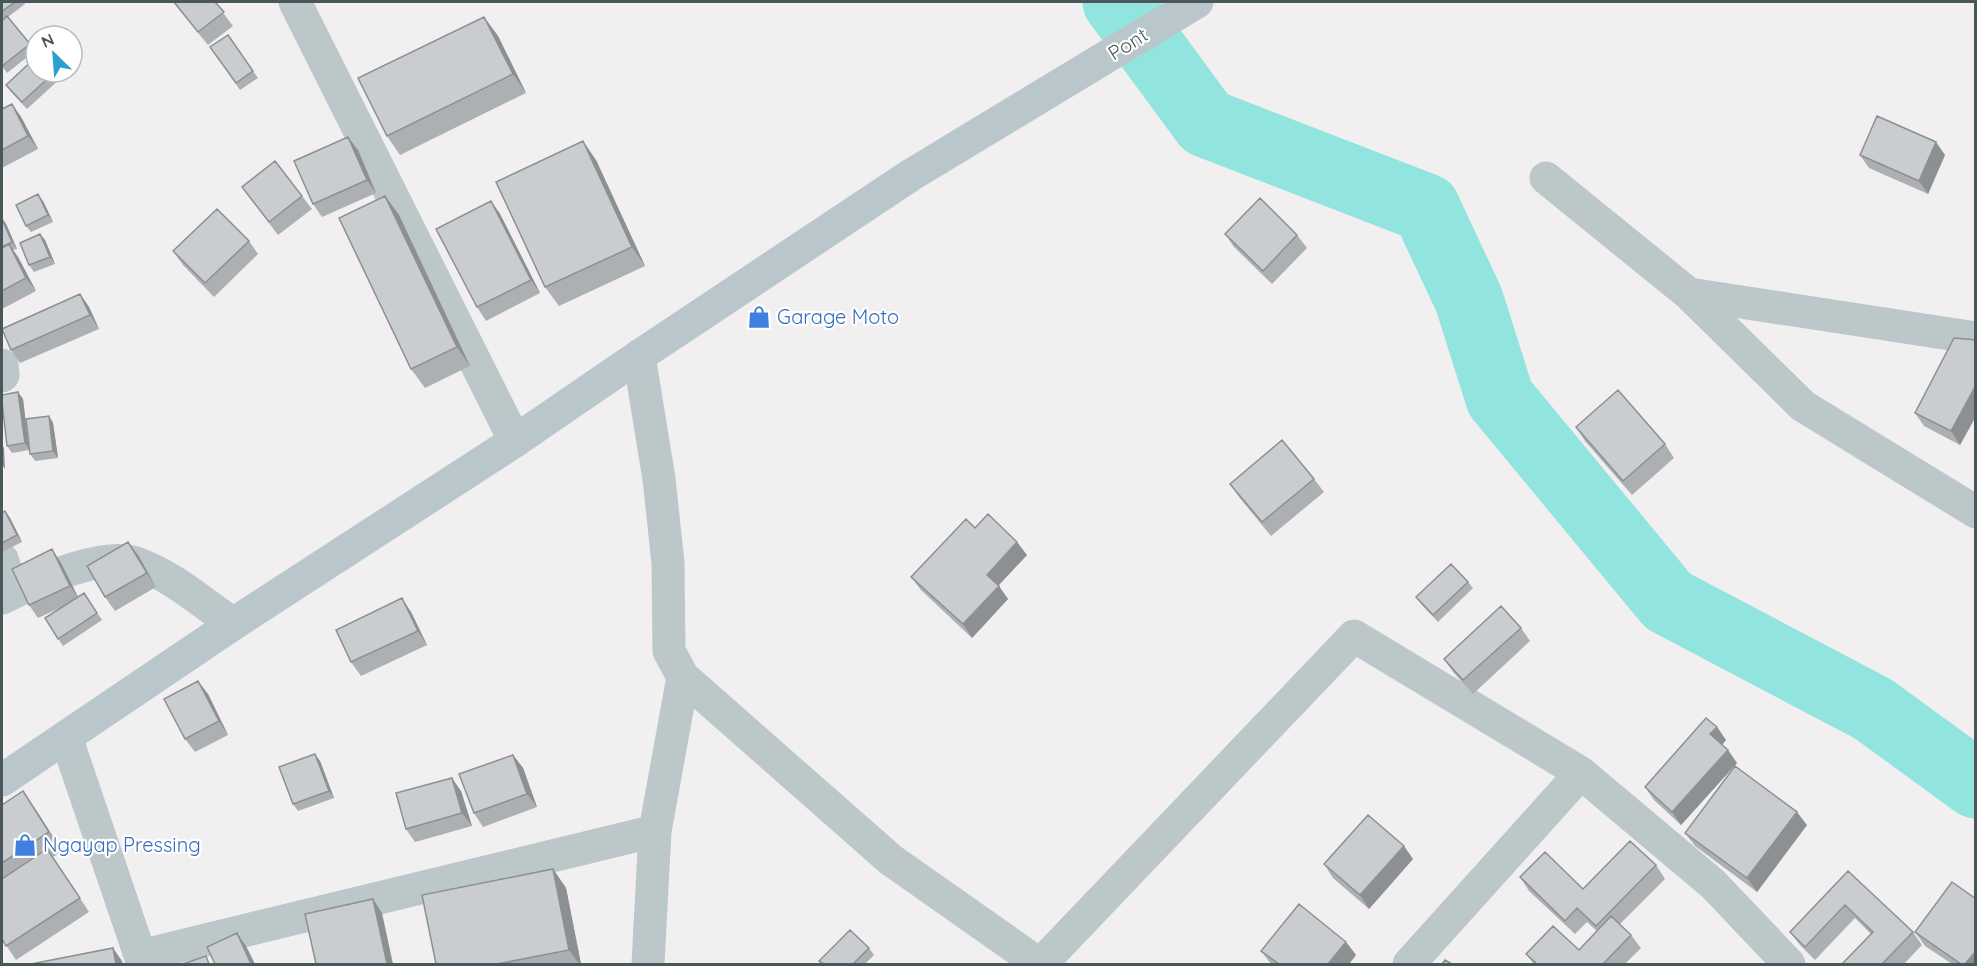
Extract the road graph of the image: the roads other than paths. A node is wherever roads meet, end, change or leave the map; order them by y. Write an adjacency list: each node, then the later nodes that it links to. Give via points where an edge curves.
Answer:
1 (295, 2): 9 (street)
2 (1196, 2): 6 (main road, Pont, via 911,176)
3 (1546, 178): 4 (street)
4 (1689, 294): 5 (street); 10 (street, via 1803,406)
5 (1976, 338)
6 (639, 356): 9 (main road, Pont); 14 (street, via 668,563 669,651)
7 (2, 365): 8 (street)
8 (2, 376)
9 (515, 441): 13 (main road, Pont)
10 (1976, 512)
11 (2, 559): 12 (street)
12 (7, 595): 13 (street, via 106,560 135,562 163,576)
13 (233, 624): 15 (main road, Pont)
14 (683, 677): 18 (street); 21 (street, via 891,860)
15 (66, 737): 17 (main road, Pont); 19 (street)
16 (1581, 773): 21 (street, via 1354,636); 22 (street); 23 (street, via 1713,884)
17 (2, 780)
18 (655, 831): 19 (street); 20 (street)
19 (142, 960)
20 (648, 964)
21 (1040, 964)
22 (1409, 964)
23 (1789, 964)

